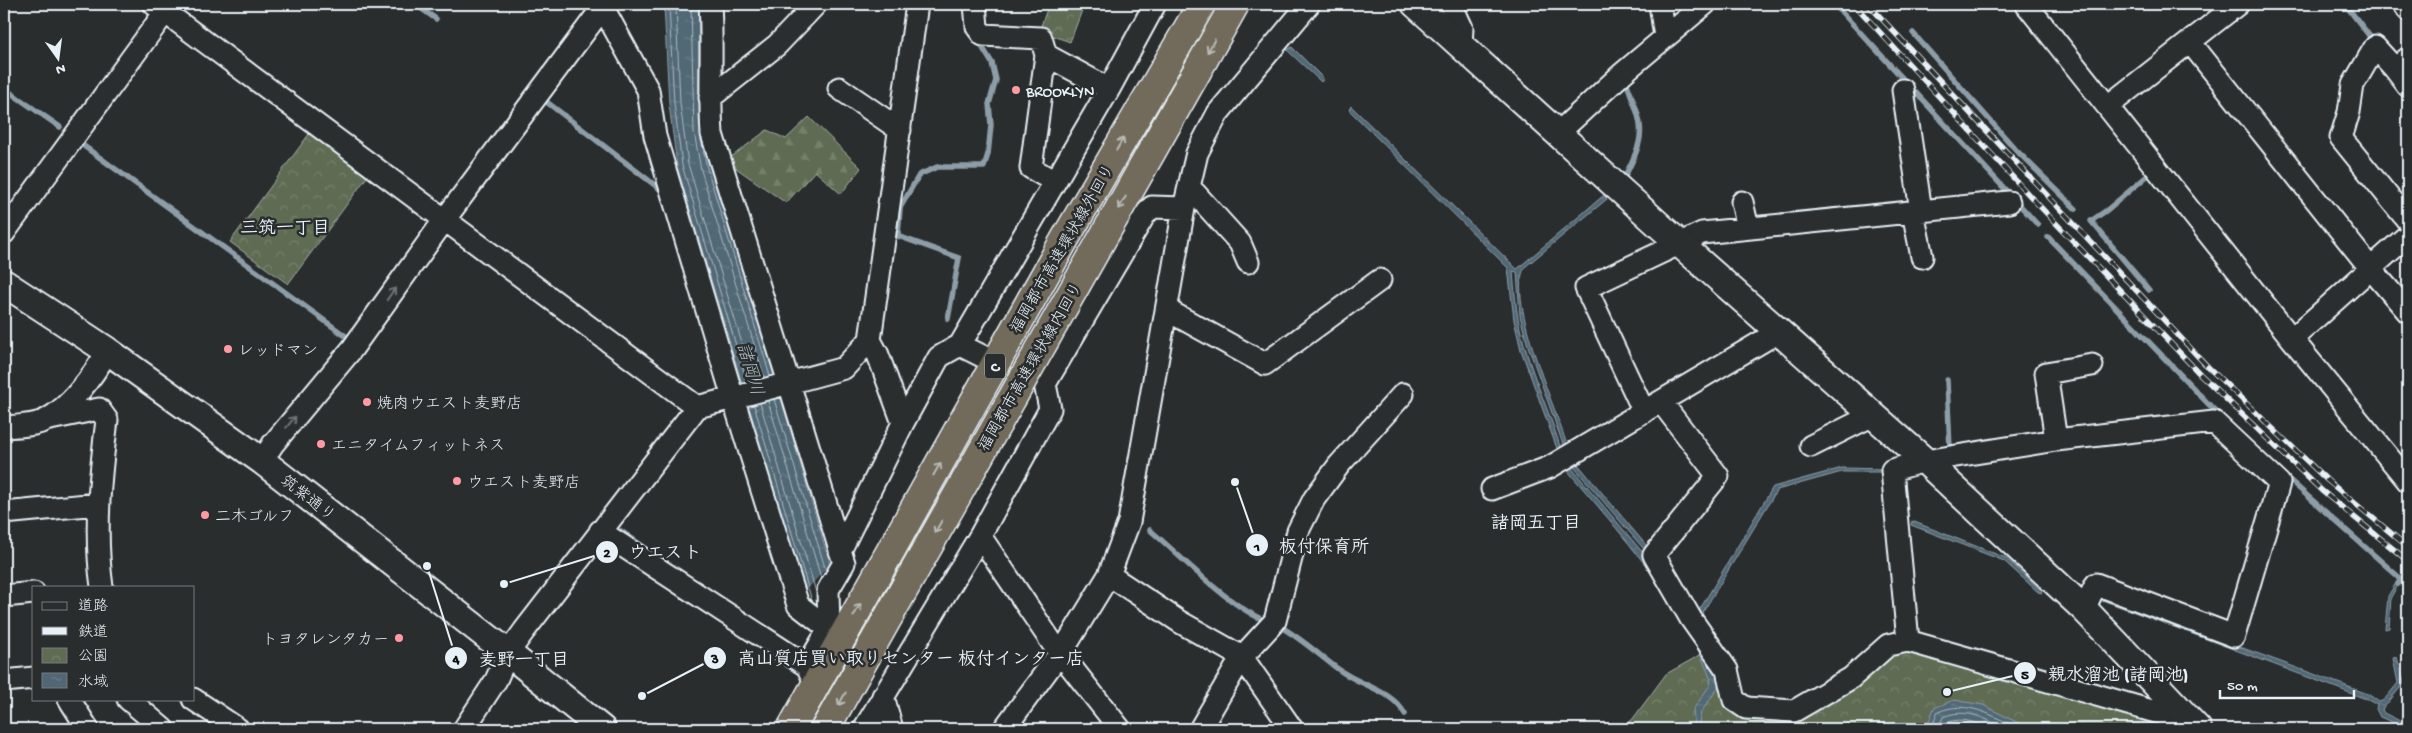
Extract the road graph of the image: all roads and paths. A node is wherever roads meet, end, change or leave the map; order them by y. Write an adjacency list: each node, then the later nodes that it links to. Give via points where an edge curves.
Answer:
1 (710, 4): 28 (street)
2 (816, 4): 28 (street, via 777,45)
3 (917, 4): 30 (street)
4 (975, 4): 22 (street, via 977,27 983,35 1041,38)
5 (1155, 4): 26 (street)
6 (1202, 4): 103 (highway, 福岡都市高速環状線外回り / C, one-way to 6, via 1065,238)
7 (1235, 4): 104 (highway, 福岡都市高速環状線内回り / C, one-way to 104, bridge)
8 (1309, 4): 33 (street, via 1218,113 1197,153)
9 (1415, 4): 21 (street)
10 (1450, 4): 21 (street, via 1462,28)
11 (1660, 4): 19 (street)
12 (1705, 4): 19 (street)
13 (2026, 4): 29 (street)
14 (2404, 4): 18 (street)
15 (602, 5): 37 (street); 63 (street, via 648,90 654,136)
16 (163, 7): 37 (street); 40 (street)
17 (2228, 7): 20 (street)
18 (2408, 10)
19 (1665, 37): 31 (street)
20 (2190, 42): 29 (street); 45 (street)
21 (1461, 46): 31 (street)
22 (1046, 56): 26 (street); 32 (street, via 1031,168)
23 (2401, 64): 24 (street); 38 (street, via 2374,46 2353,85 2341,138)
24 (2408, 86)
25 (840, 88): 30 (street)
26 (1110, 89): 32 (street)
27 (1903, 90): 36 (street)
28 (710, 98): 60 (street, via 712,134)
29 (2108, 106): 53 (street)
30 (900, 130): 54 (street)
31 (1557, 134): 42 (street)
32 (1055, 182): 55 (street)
33 (1186, 200): 44 (street, via 1195,194 1240,243); 50 (street); 61 (street, via 1152,207 1144,216)
34 (1742, 202): 39 (street)
35 (2009, 202): 36 (street)
36 (1916, 212): 39 (street); 43 (street)
37 (445, 219): 64 (street); 72 (street, one-way to 37, via 352,349)
38 (2408, 221)
39 (1748, 228): 42 (street, via 1702,233)
40 (4, 233)
41 (2408, 235): 45 (street)
42 (1681, 245): 52 (street); 65 (street, via 1586,288)
43 (1922, 257)
44 (1248, 262)
45 (2371, 268): 51 (street); 53 (street)
46 (1380, 280): 50 (street, via 1265,364)
47 (4, 282): 49 (street, 筑紫通り)
48 (4, 300): 49 (street)
49 (34, 303): 56 (street, 筑紫通り)
50 (1168, 310): 81 (street, via 1129,522)
51 (2408, 312)
52 (1778, 332): 65 (street); 66 (street)
53 (2292, 339): 74 (street)
54 (870, 340): 60 (street, via 844,368); 68 (street)
55 (960, 345): 57 (street); 68 (street, via 939,357)
56 (108, 351): 67 (street, via 68,403); 72 (street, 筑紫通り)
57 (990, 360)
58 (2092, 365): 70 (street, via 2046,373)
59 (1025, 374): 61 (street)
60 (789, 383): 63 (street); 80 (street)
61 (1045, 384): 79 (street, via 1050,409)
62 (1403, 394): 90 (street, via 1339,465 1314,499 1298,531 1275,621)
63 (733, 398): 64 (street); 86 (street, via 798,605)
64 (697, 407): 78 (street)
65 (1653, 408): 75 (street, via 1550,467); 87 (street, via 1718,476 1654,555 1691,619 1727,670 1734,700 1746,708 1794,712 1851,678 1888,645)
66 (1873, 415): 71 (street); 73 (street)
67 (45, 420): 69 (street); 76 (street, via 99,409 107,420)
68 (903, 423): 80 (street)
69 (4, 427)
70 (2056, 440): 73 (street); 85 (street, via 2214,422 2279,483 2234,636 2096,584)
71 (1811, 446)
72 (262, 461): 89 (street, 筑紫通り)
73 (1925, 461): 85 (street); 87 (street, via 1892,470)
74 (2408, 481)
75 (1492, 489)
76 (97, 504): 77 (street); 82 (street)
77 (4, 513)
78 (600, 531): 86 (street, via 810,671); 89 (street)
79 (980, 536): 88 (street); 93 (street)
80 (840, 551): 86 (street, via 844,563 828,590)
81 (1109, 575): 88 (street); 90 (street, via 1180,622)
82 (102, 586)
83 (32, 593): 84 (street)
84 (4, 596)
85 (2084, 609): 97 (street)
86 (828, 629)
87 (1908, 640): 97 (street)
88 (1060, 652): 107 (street); 108 (street)
89 (508, 653): 101 (street, via 496,680); 102 (street, 筑紫通り)
90 (1242, 657): 109 (street); 110 (street)
91 (32, 678): 92 (street)
92 (4, 681)
93 (882, 696): 105 (street); 106 (street)
94 (70, 700): 98 (street)
95 (129, 700): 99 (street)
96 (194, 700): 100 (street)
97 (2196, 726)
98 (88, 729)
99 (163, 729)
100 (238, 729)
101 (464, 729)
102 (602, 729)
103 (791, 729)
104 (825, 729)
105 (864, 729)
106 (892, 729)
107 (1004, 729)
108 (1120, 729)
109 (1200, 729)
110 (1292, 729)

